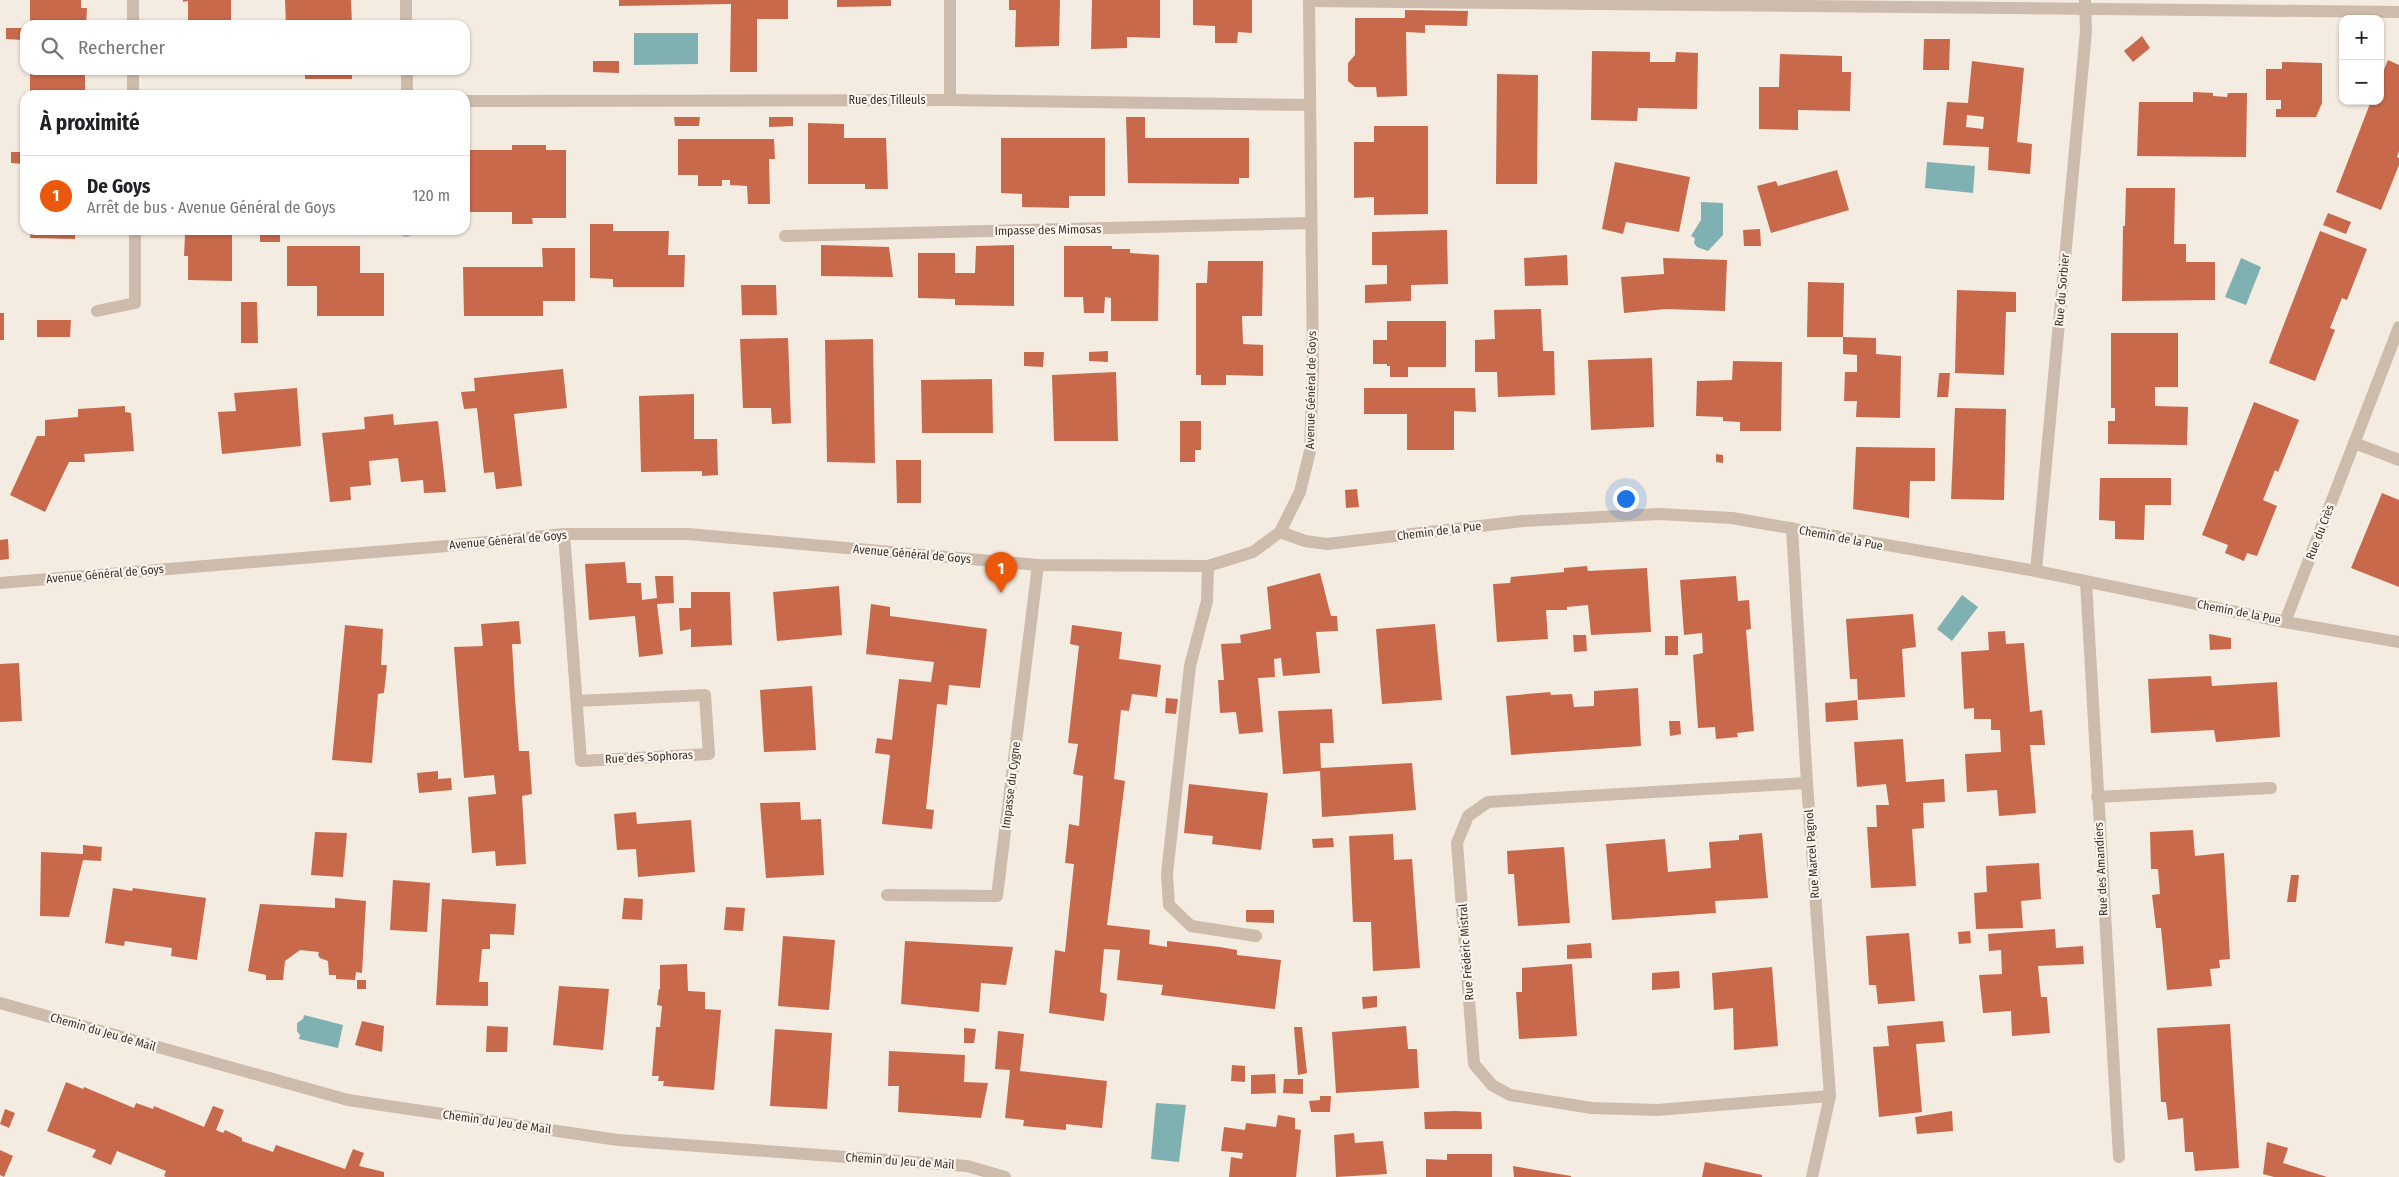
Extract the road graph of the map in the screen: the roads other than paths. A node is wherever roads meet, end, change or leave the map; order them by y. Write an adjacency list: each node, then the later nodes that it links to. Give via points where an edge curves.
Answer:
1 (132, 0): 9 (street)
2 (406, 0): 10 (street)
3 (950, 0): 15 (street)
4 (1309, 0): 6 (street); 17 (street, Avenue Général de Goys)
5 (2382, 0): 8 (street)
6 (2085, 4): 8 (street); 30 (street, Rue du Sorbier, via 2086,32)
7 (2399, 12): 8 (street)
8 (2383, 14)
9 (133, 20)
10 (406, 20)
11 (133, 75): 13 (street)
12 (407, 75): 14 (street)
13 (133, 90)
14 (407, 90)
15 (950, 100): 16 (street, Rue des Tilleuls); 17 (street, Rue des Tilleuls)
16 (470, 101)
17 (1309, 105): 18 (street, Avenue Général de Goys)
18 (1311, 223): 20 (street, Impasse des Mimosas); 26 (street, Avenue Général de Goys, via 1310,451 1300,492)
19 (134, 235): 21 (street, via 135,303)
20 (785, 236)
21 (97, 311)
22 (2399, 327): 23 (street, Rue du Crès)
23 (2354, 443): 24 (street); 33 (street, Rue du Crès)
24 (2399, 460)
25 (1792, 528): 26 (street, Chemin de la Pue, via 1732,518 1659,514 1523,521 1328,544 1305,541); 30 (street, Chemin de la Pue); 36 (street, Rue Marcel Pagnol)
26 (1280, 532): 29 (street, Avenue Général de Goys, via 1252,552)
27 (564, 534): 28 (street, Avenue Général de Goys, via 688,534); 32 (street, Avenue Général de Goys); 35 (street, Rue des Sophoras)
28 (1038, 565): 29 (street, Avenue Général de Goys); 39 (street, Impasse du Cygne, via 997,896)
29 (1208, 566): 40 (street, via 1207,601 1190,666 1167,874 1169,905 1191,926)
30 (2036, 571): 31 (street, Chemin de la Pue)
31 (2086, 582): 33 (street, Chemin de la Pue); 38 (street, Rue des Amandiers)
32 (0, 583)
33 (2285, 622): 34 (street, Chemin de la Pue)
34 (2399, 642)
35 (577, 702): 35 (street, Rue des Sophoras, via 581,761 709,754 706,695)
36 (1807, 783): 42 (street, Rue Marcel Pagnol); 42 (street, Rue Frédéric Mistral, via 1488,802 1468,816 1457,843 1474,1064 1492,1085 1510,1095 1592,1108 1657,1110)
37 (2271, 788): 38 (street)
38 (2097, 797): 43 (street, Rue des Amandiers)
39 (887, 895)
40 (1256, 936)
41 (0, 1003): 44 (street, Chemin du Jeu de Mail, via 348,1100 618,1140 967,1166)
42 (1830, 1096): 45 (street, Rue Marcel Pagnol)
43 (2119, 1157)
44 (1005, 1177)
45 (1812, 1177)

